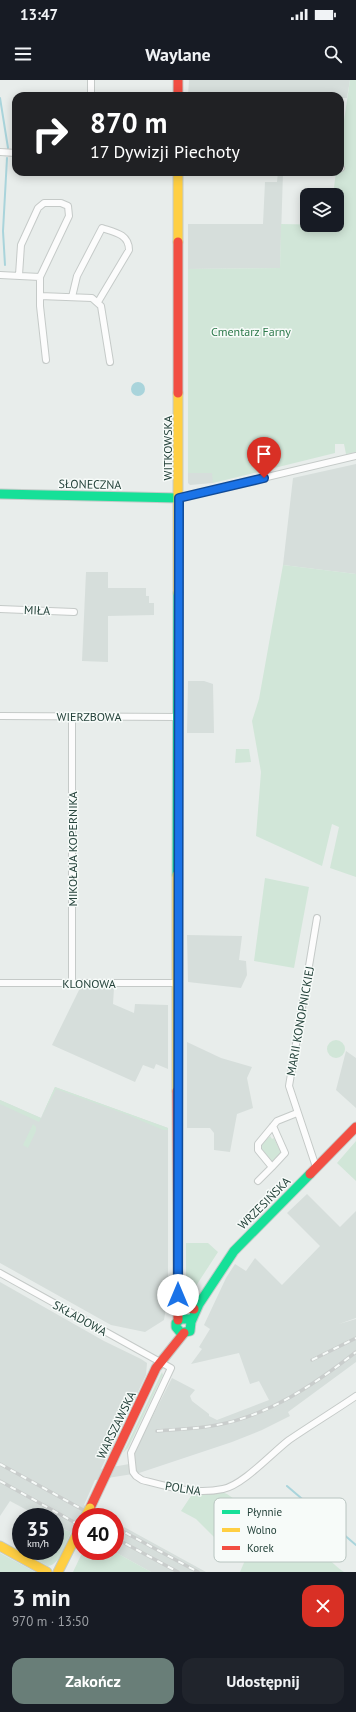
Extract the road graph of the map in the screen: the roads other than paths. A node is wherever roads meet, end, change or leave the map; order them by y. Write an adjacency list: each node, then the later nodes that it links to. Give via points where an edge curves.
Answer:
1 (91, 80): 3 (street)
2 (178, 80): 4 (street)
3 (91, 92)
4 (178, 92)
5 (0, 152): 6 (street)
6 (12, 153)
7 (178, 176): 18 (street, WITKOWSKA)
8 (0, 275): 9 (street)
9 (18, 275): 10 (street); 10 (street, via 21,245 38,208 44,203 61,203 68,206 69,216)
10 (40, 277): 11 (street)
11 (40, 296): 12 (street); 14 (street)
12 (72, 297): 13 (street, via 92,298); 13 (street, via 77,276 102,228 124,236 129,250)
13 (98, 302): 15 (street, via 101,306)
14 (46, 360)
15 (110, 362)
16 (356, 456): 18 (street)
17 (0, 494): 18 (street, SŁONECZNA)
18 (179, 498): 23 (street, WITKOWSKA)
19 (0, 609): 20 (street, MIŁA)
20 (74, 612)
21 (0, 716): 22 (street, WIERZBOWA)
22 (72, 716): 23 (street, WIERZBOWA); 26 (street, MIKOŁAJA KOPERNIKA)
23 (178, 717): 27 (street, WITKOWSKA)
24 (317, 918): 28 (street, MARII KONOPNICKIEJ, via 288,1086)
25 (0, 982): 26 (street, KLONOWA)
26 (72, 982): 27 (street, KLONOWA)
27 (178, 983): 35 (street, WITKOWSKA)
28 (297, 1113): 29 (street, via 277,1121); 32 (street, MARII KONOPNICKIEJ)
29 (273, 1126): 31 (street, via 285,1153); 31 (street, via 258,1144 258,1150)
30 (356, 1127): 32 (street, WRZESIŃSKA)
31 (272, 1166): 33 (street)
32 (316, 1167): 36 (street, WRZESIŃSKA, via 234,1251)
33 (258, 1181)
34 (0, 1273): 39 (street, SKŁADOWA)
35 (179, 1303): 36 (street); 37 (street, WITKOWSKA)
36 (196, 1307): 37 (street, WRZESIŃSKA)
37 (185, 1320): 38 (street, WITKOWSKA, via 176,1327); 38 (street, WRZESIŃSKA, via 190,1331)
38 (181, 1332): 39 (street, WARSZAWSKA, via 174,1347)
39 (161, 1362): 40 (street, POLNA, via 172,1368 132,1449 132,1468 136,1476 142,1480 187,1491 225,1489 294,1437); 41 (street, WARSZAWSKA, bridge)
40 (356, 1396)
41 (90, 1508)
42 (72, 1545): 45 (street)
43 (0, 1546): 44 (street)
44 (47, 1572)
45 (58, 1572)

